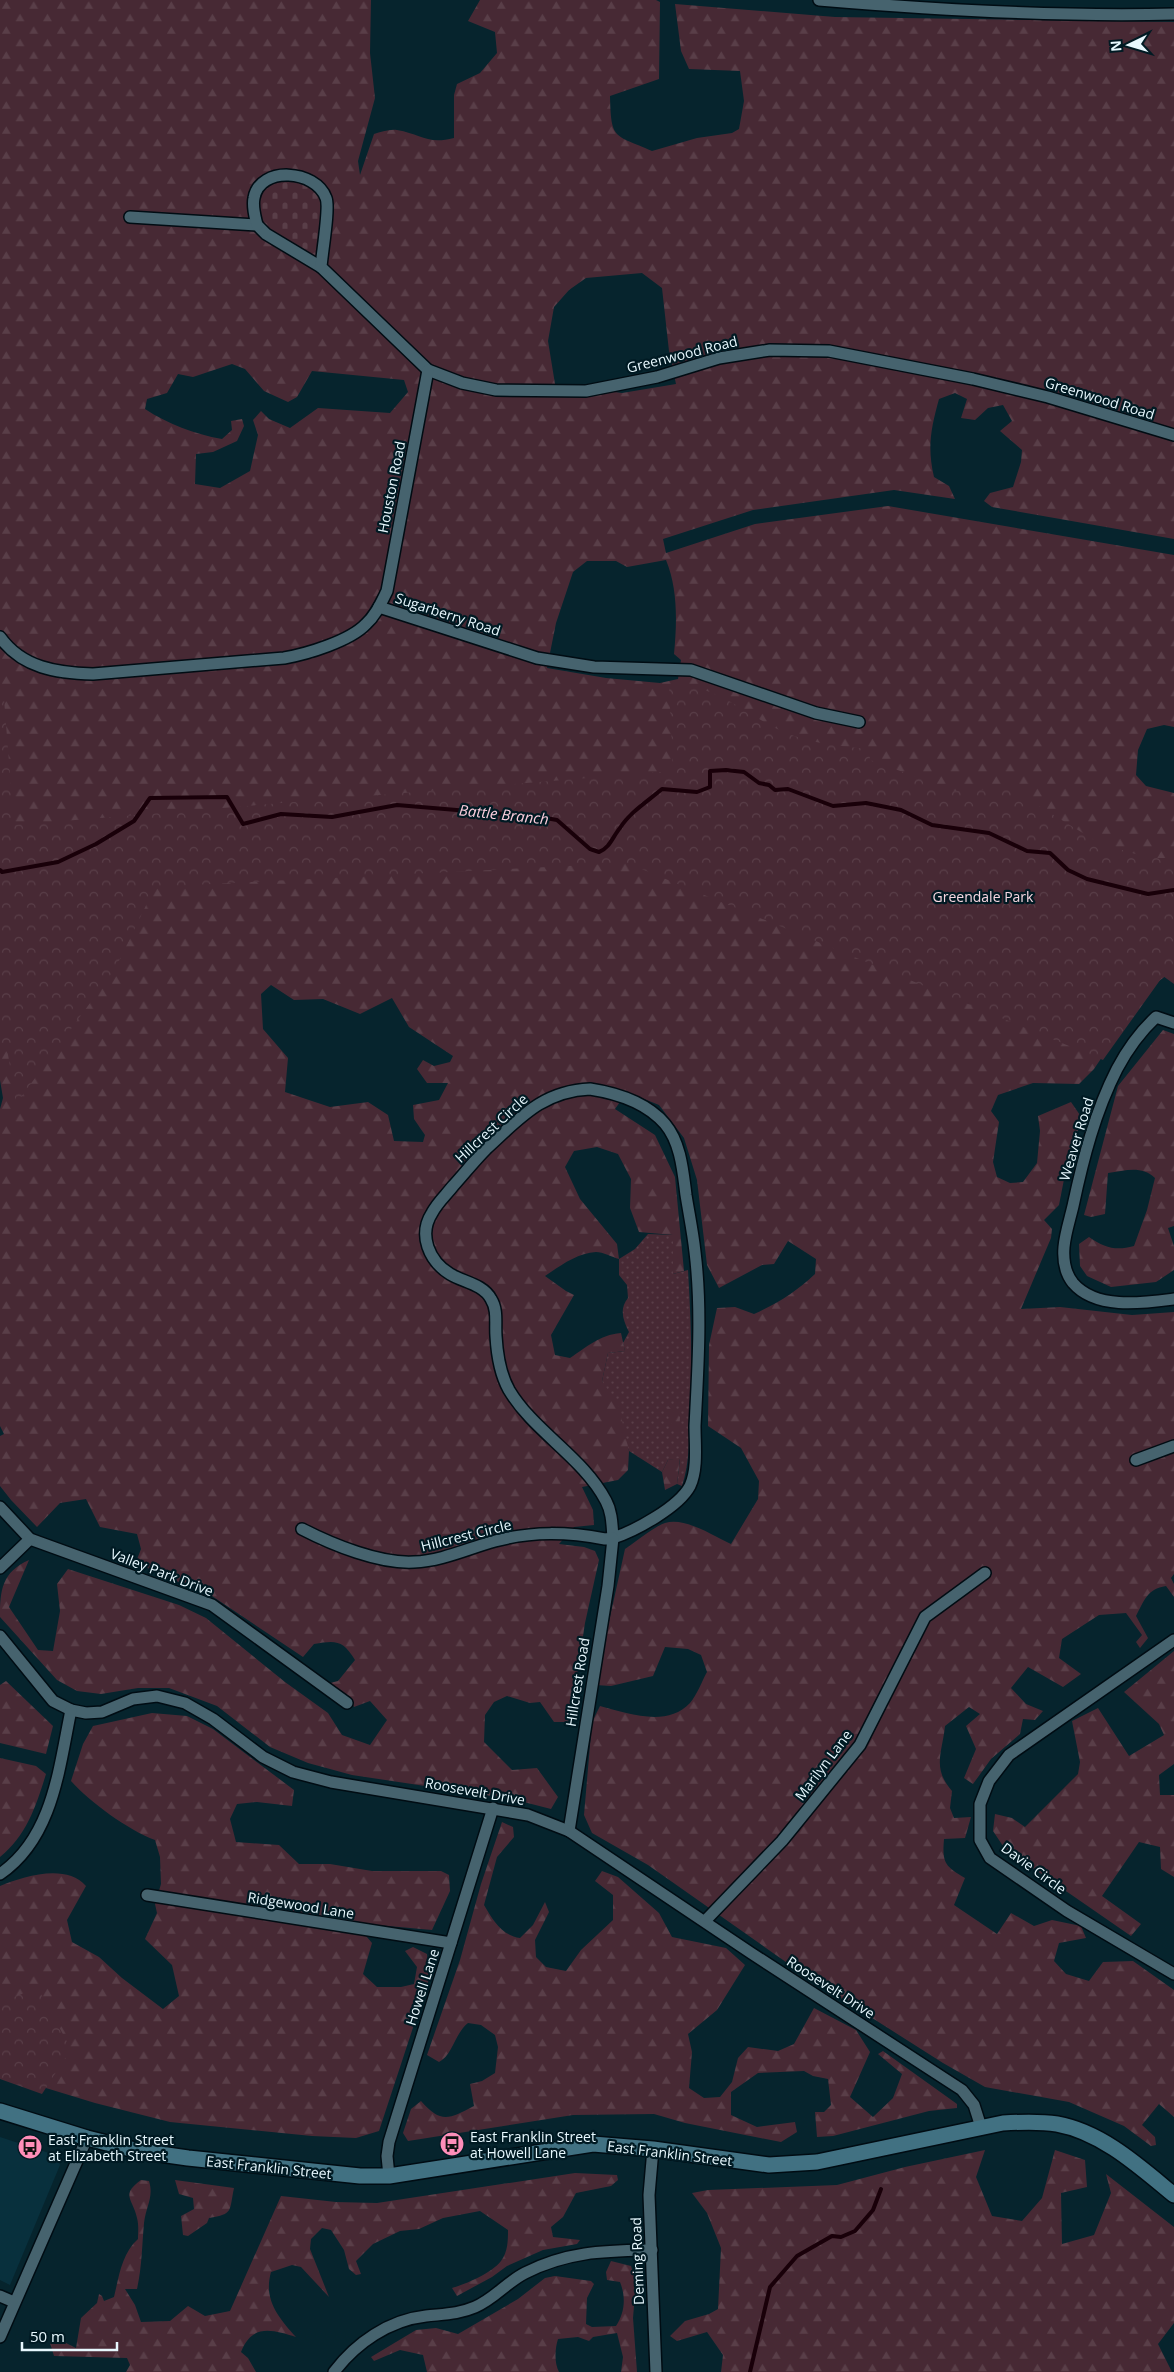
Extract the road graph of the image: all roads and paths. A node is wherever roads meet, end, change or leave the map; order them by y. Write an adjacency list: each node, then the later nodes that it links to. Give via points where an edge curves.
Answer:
1 (819, 0): 2 (street, via 966,11)
2 (1174, 14)
3 (130, 217): 4 (street)
4 (257, 225): 5 (street, Greenwood Road, via 266,234); 5 (street, via 254,198 259,186 284,175 297,175 313,182 327,200)
5 (321, 267): 6 (street, Greenwood Road)
6 (428, 370): 7 (street, Greenwood Road, via 462,383 496,390 586,391 657,377 719,358 770,350 829,352 1048,397); 8 (street, Houston Road, via 386,591)
7 (1174, 436)
8 (379, 608): 9 (street, Sugarberry Road, via 365,626 310,653 93,674 67,673 35,665 10,651); 10 (street, Sugarberry Road, via 537,658 594,667 691,670 807,710)
9 (0, 637)
10 (859, 722)
11 (1174, 1023): 12 (street, Weaver Road, via 1156,1017 1135,1040 1117,1068 1082,1162 1064,1246 1065,1267 1072,1282 1085,1294 1103,1301)
12 (1174, 1299)
13 (1174, 1446): 14 (street)
14 (1136, 1460)
15 (0, 1506): 18 (street, Valley Park Drive)
16 (302, 1529): 17 (street, Hillcrest Circle, via 344,1549 389,1561 413,1562 497,1541 554,1532)
17 (613, 1538): 17 (street, Hillcrest Circle, via 612,1516 606,1501 509,1390 497,1355 496,1314 492,1300 486,1292 449,1274 427,1250 427,1224 432,1212 478,1157 535,1105 576,1090 608,1092 649,1110 665,1124 681,1161 695,1252 699,1362 694,1477 684,1496 627,1534); 26 (street, Hillcrest Road)
18 (30, 1539): 19 (street); 23 (street, Valley Park Drive, via 212,1605)
19 (0, 1568)
20 (985, 1573): 29 (street, Marilyn Lane, via 925,1617 860,1745 782,1841)
21 (0, 1636): 24 (street, via 53,1701)
22 (1174, 1640): 31 (street, Davie Circle, via 1009,1755 989,1781 980,1804 978,1823 980,1840 990,1858 1067,1911)
23 (347, 1703)
24 (71, 1710): 25 (street, Roosevelt Drive, via 102,1712 133,1699 157,1696 185,1704 212,1719 263,1757 293,1772 331,1782); 27 (street, via 53,1795 42,1825 14,1864)
25 (493, 1808): 26 (street, Roosevelt Drive, via 528,1815); 30 (street, Howell Lane)
26 (569, 1831): 29 (street, Roosevelt Drive)
27 (0, 1874)
28 (147, 1895): 30 (street, Ridgewood Lane)
29 (704, 1921): 33 (street, Roosevelt Drive, via 962,2090 974,2105)
30 (451, 1943): 36 (street, Howell Lane, via 389,2142)
31 (1174, 1974)
32 (0, 2111): 34 (main road, East Franklin Street)
33 (981, 2127): 35 (main road, East Franklin Street, via 793,2165 744,2163); 37 (main road, East Franklin Street, via 1024,2122 1057,2124 1078,2131 1136,2164)
34 (87, 2138): 36 (main road, East Franklin Street, via 139,2151 188,2158 360,2176); 40 (street)
35 (653, 2149): 36 (main road, East Franklin Street, via 593,2144); 38 (street, Deming Road, via 649,2195)
36 (389, 2176)
37 (1174, 2195)
38 (652, 2250): 42 (street, via 588,2252 550,2262 523,2274 498,2294 474,2307 408,2319 378,2332 344,2358); 43 (street, Deming Road)
39 (0, 2296): 40 (street)
40 (14, 2302): 41 (street)
41 (0, 2337)
42 (334, 2372)
43 (656, 2372)

